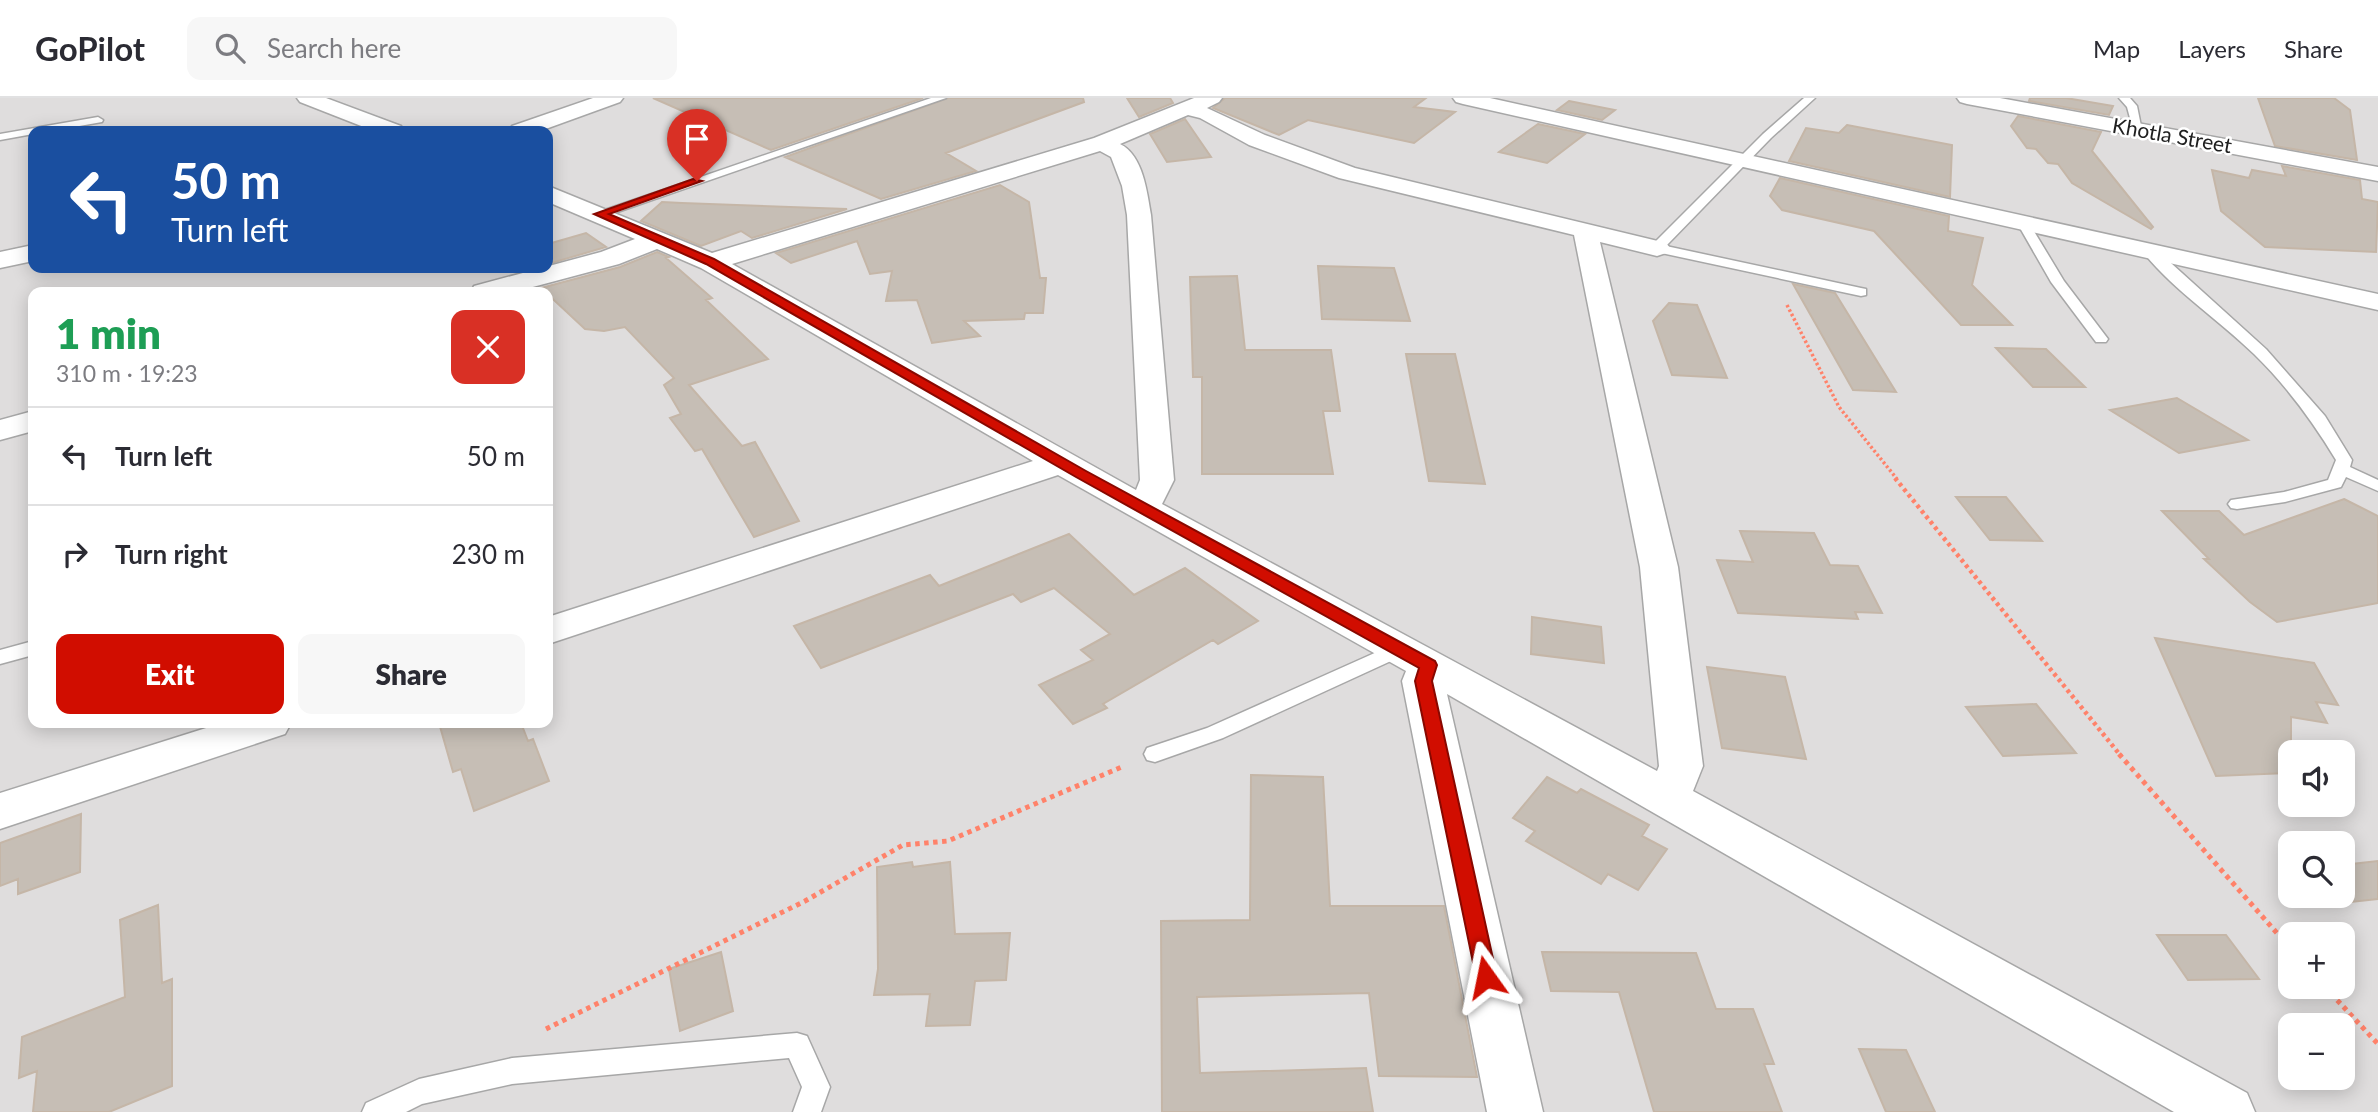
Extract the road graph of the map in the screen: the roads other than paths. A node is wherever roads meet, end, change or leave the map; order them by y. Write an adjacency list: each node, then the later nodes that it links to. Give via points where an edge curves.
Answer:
1 (307, 98): 11 (street)
2 (613, 98): 12 (street)
3 (941, 98): 20 (lane)
4 (1463, 98): 17 (street)
5 (1810, 98): 17 (lane)
6 (1967, 98): 13 (street, Khotla Street)
7 (2124, 98): 13 (lane, via 2132,106)
8 (1200, 101): 16 (street); 22 (street, via 1207,114 1257,141 1346,173)
9 (98, 120): 10 (lane)
10 (63, 126)
11 (380, 126)
12 (534, 126)
13 (2138, 129): 18 (street, Khotla Street)
14 (28, 132): 15 (lane)
15 (0, 137)
16 (1102, 143): 28 (street); 39 (street, via 1121,153 1139,215 1157,480)
17 (1743, 162): 21 (street); 24 (lane)
18 (2378, 174)
19 (553, 195): 20 (street)
20 (599, 214): 23 (street)
21 (2022, 221): 25 (street); 32 (lane, via 2070,302)
22 (1585, 230): 24 (street); 46 (street, via 1659,567 1681,766)
23 (657, 240): 28 (street); 29 (street, via 610,258)
24 (1657, 248): 30 (lane)
25 (2146, 248): 31 (street); 36 (lane, via 2261,352 2319,419 2344,460)
26 (28, 254): 27 (street)
27 (0, 260)
28 (710, 262): 35 (street)
29 (503, 287)
30 (1861, 292)
31 (2378, 302)
32 (2101, 339)
33 (28, 422): 34 (street)
34 (0, 430)
35 (1061, 463): 39 (street); 40 (street)
36 (2341, 469): 37 (lane); 38 (lane, via 2336,483)
37 (2378, 485)
38 (2237, 504)
39 (1141, 508): 43 (street)
40 (553, 629)
41 (28, 649): 42 (lane)
42 (0, 657)
43 (1413, 658): 45 (lane); 46 (street); 50 (street, via 1423,681)
44 (255, 728): 47 (street)
45 (1154, 754)
46 (1668, 797): 51 (street)
47 (0, 811)
48 (376, 1112): 49 (lane, via 419,1092 513,1071 797,1045 816,1087)
49 (807, 1112)
50 (1515, 1112)
51 (2227, 1112)

